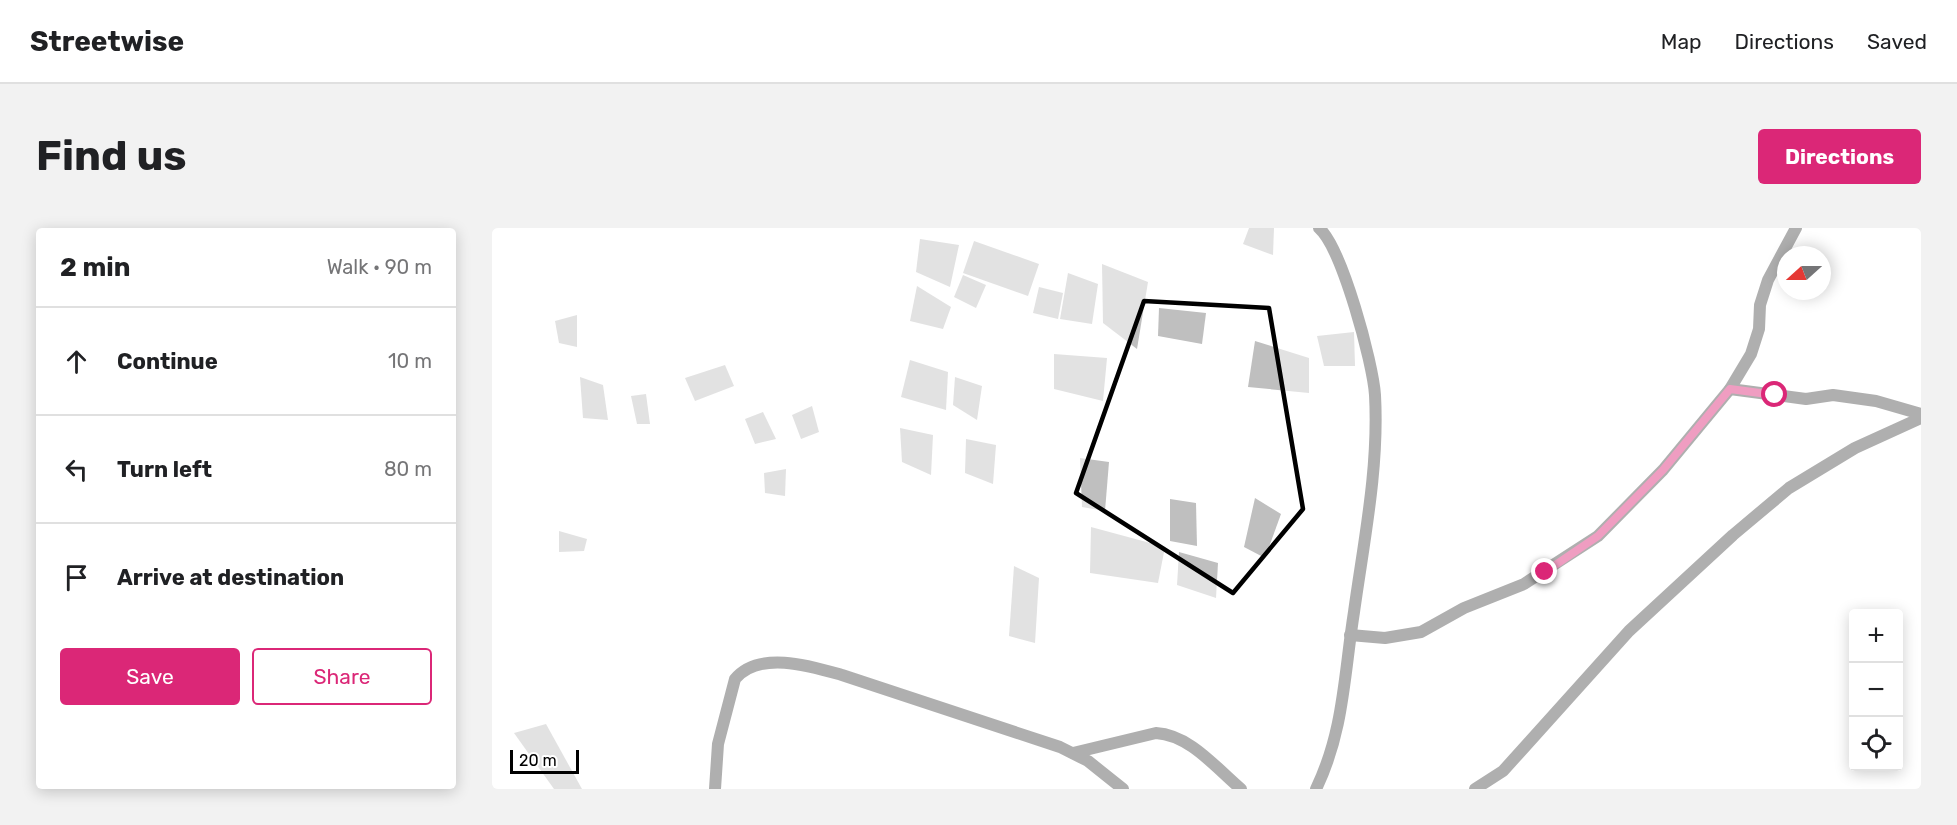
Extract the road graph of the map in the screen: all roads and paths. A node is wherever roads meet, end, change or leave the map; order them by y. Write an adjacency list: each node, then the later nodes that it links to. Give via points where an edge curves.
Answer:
1 (1319, 228): 5 (street, via 1332,246 1349,285 1375,391 1368,522)
2 (1796, 228): 3 (street, via 1768,280 1751,354)
3 (1730, 389): 4 (street, via 1806,399 1833,395 1876,401); 5 (street, via 1663,470 1598,536 1569,557 1524,584 1464,608 1420,632 1385,638)
4 (1921, 416): 11 (street, via 1855,448 1790,488 1741,528 1629,631 1503,771)
5 (1350, 635): 10 (street, via 1337,737)
6 (1073, 753): 7 (street, via 842,675 806,665 776,663 742,671 735,679 718,744); 8 (street, via 1113,778); 9 (street, via 1156,733 1168,734 1202,755)
7 (715, 789)
8 (1123, 789)
9 (1241, 789)
10 (1316, 789)
11 (1475, 789)

